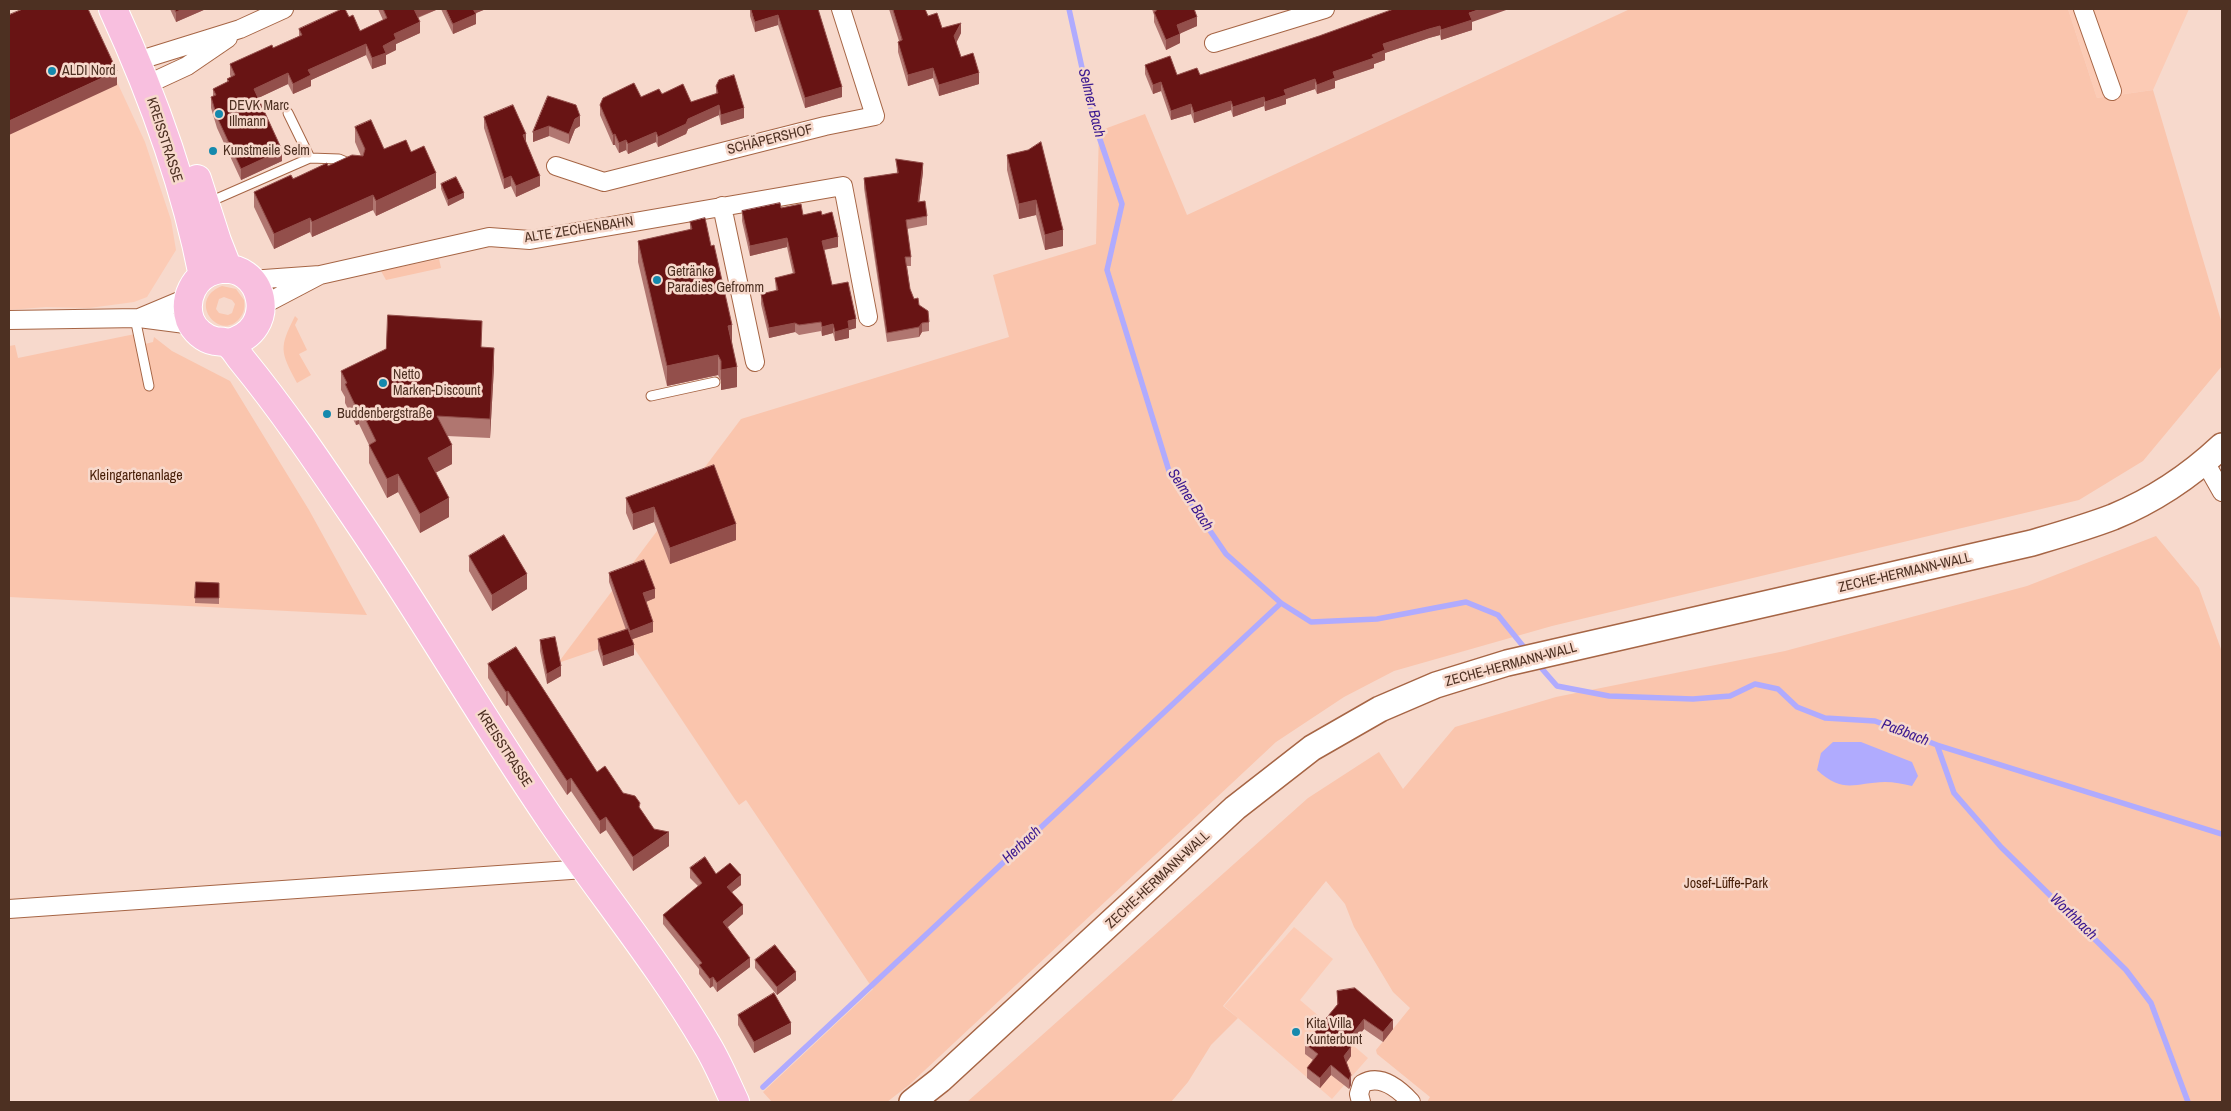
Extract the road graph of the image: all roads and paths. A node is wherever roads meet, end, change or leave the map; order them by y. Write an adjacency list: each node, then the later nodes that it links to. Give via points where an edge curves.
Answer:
1 (113, 9): 8 (main road, KREISSTRASSE)
2 (134, 9): 8 (main road, KREISSTRASSE)
3 (284, 9): 8 (street)
4 (841, 9): 13 (street, SCHÄPERSHOF, via 875,116 604,182)
5 (1325, 9): 7 (street)
6 (2083, 9): 9 (street)
7 (1214, 43)
8 (150, 70): 15 (main road, KREISSTRASSE)
9 (2112, 91)
10 (288, 113): 11 (lane)
11 (310, 158): 12 (lane, via 339,159); 15 (lane)
12 (359, 166)
13 (556, 166)
14 (722, 206): 16 (street, ALTE ZECHENBAHN, via 530,240 489,237); 18 (street, ALTE ZECHENBAHN, via 843,186); 24 (street)
15 (196, 208): 17 (main road, KREISSTRASSE)
16 (320, 275): 17 (street, ALTE ZECHENBAHN); 20 (street, ALTE ZECHENBAHN)
17 (218, 281): 19 (street, ALTE ZECHENBAHN); 20 (main road, KREISSTRASSE, via 260,297); 22 (main road, KREISSTRASSE, via 189,316)
18 (868, 316)
19 (137, 318): 21 (street, ALTE ZECHENBAHN); 22 (street, ALTE ZECHENBAHN); 26 (lane)
20 (257, 318): 23 (main road, via 237,341); 27 (main road, KREISSTRASSE)
21 (9, 320)
22 (193, 325): 23 (main road, via 208,339)
23 (228, 343): 27 (main road, KREISSTRASSE)
24 (755, 362)
25 (715, 382): 28 (lane)
26 (149, 386)
27 (272, 396): 31 (main road, KREISSTRASSE, via 389,568 505,751)
28 (651, 396)
29 (2214, 454): 30 (street); 34 (street, ZECHE-HERMANN-WALL, via 2171,486 2114,516 2032,543 1506,663 1436,684 1380,709 1312,748 1235,808 940,1080)
30 (2222, 492)
31 (585, 869): 32 (street); 33 (main road, KREISSTRASSE, via 676,996 708,1047)
32 (9, 909)
33 (735, 1102)
34 (912, 1102)
35 (1361, 1102): 36 (street, via 1362,1084 1379,1080 1388,1083)
36 (1411, 1102)

